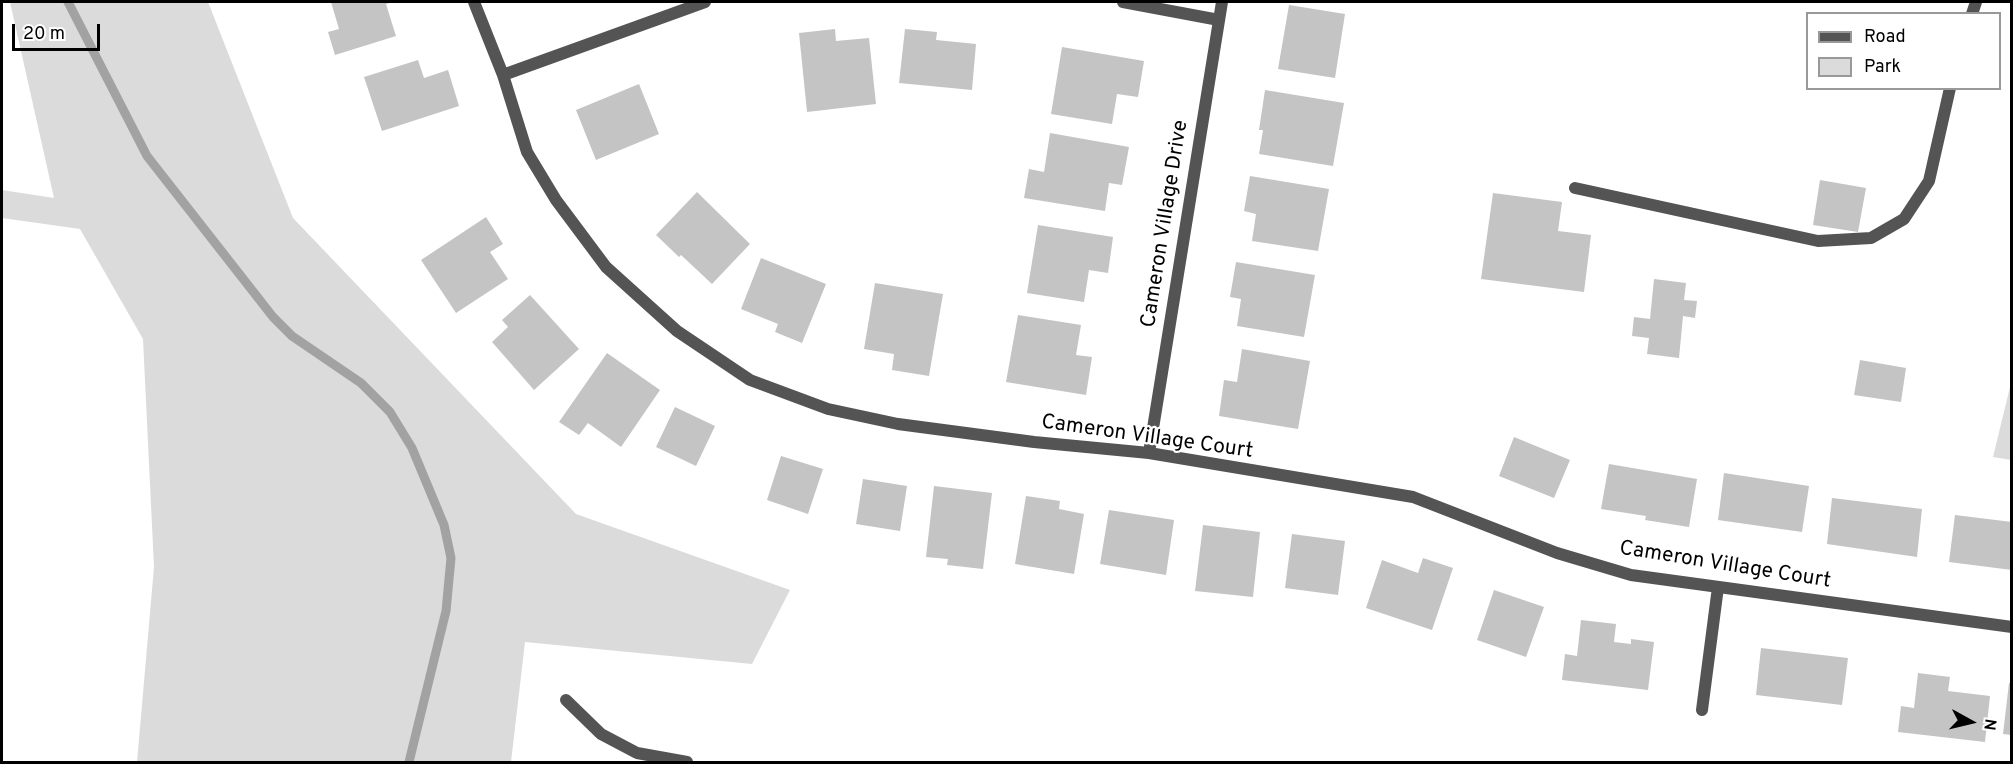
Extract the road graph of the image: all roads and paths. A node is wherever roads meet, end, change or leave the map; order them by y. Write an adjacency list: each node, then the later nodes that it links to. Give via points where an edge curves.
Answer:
1 (474, 2): 6 (street, Cameron Village Court)
2 (705, 2): 6 (street)
3 (1123, 2): 5 (street)
4 (1222, 2): 5 (street, Cameron Village Drive)
5 (1219, 20): 9 (street, Cameron Village Drive)
6 (503, 75): 9 (street, Cameron Village Court, via 527,152 556,200 606,267 677,331 750,380 828,409 898,424)
7 (1950, 90): 8 (street, via 1929,181 1904,219 1871,237 1818,241)
8 (1575, 188)
9 (1149, 453): 10 (street, Cameron Village Court, via 1413,497 1557,553 1632,574)
10 (1718, 587): 11 (street, Cameron Village Court); 13 (street)
11 (2012, 627)
12 (566, 700): 14 (street, via 601,734 628,748)
13 (1702, 710)
14 (687, 762)

